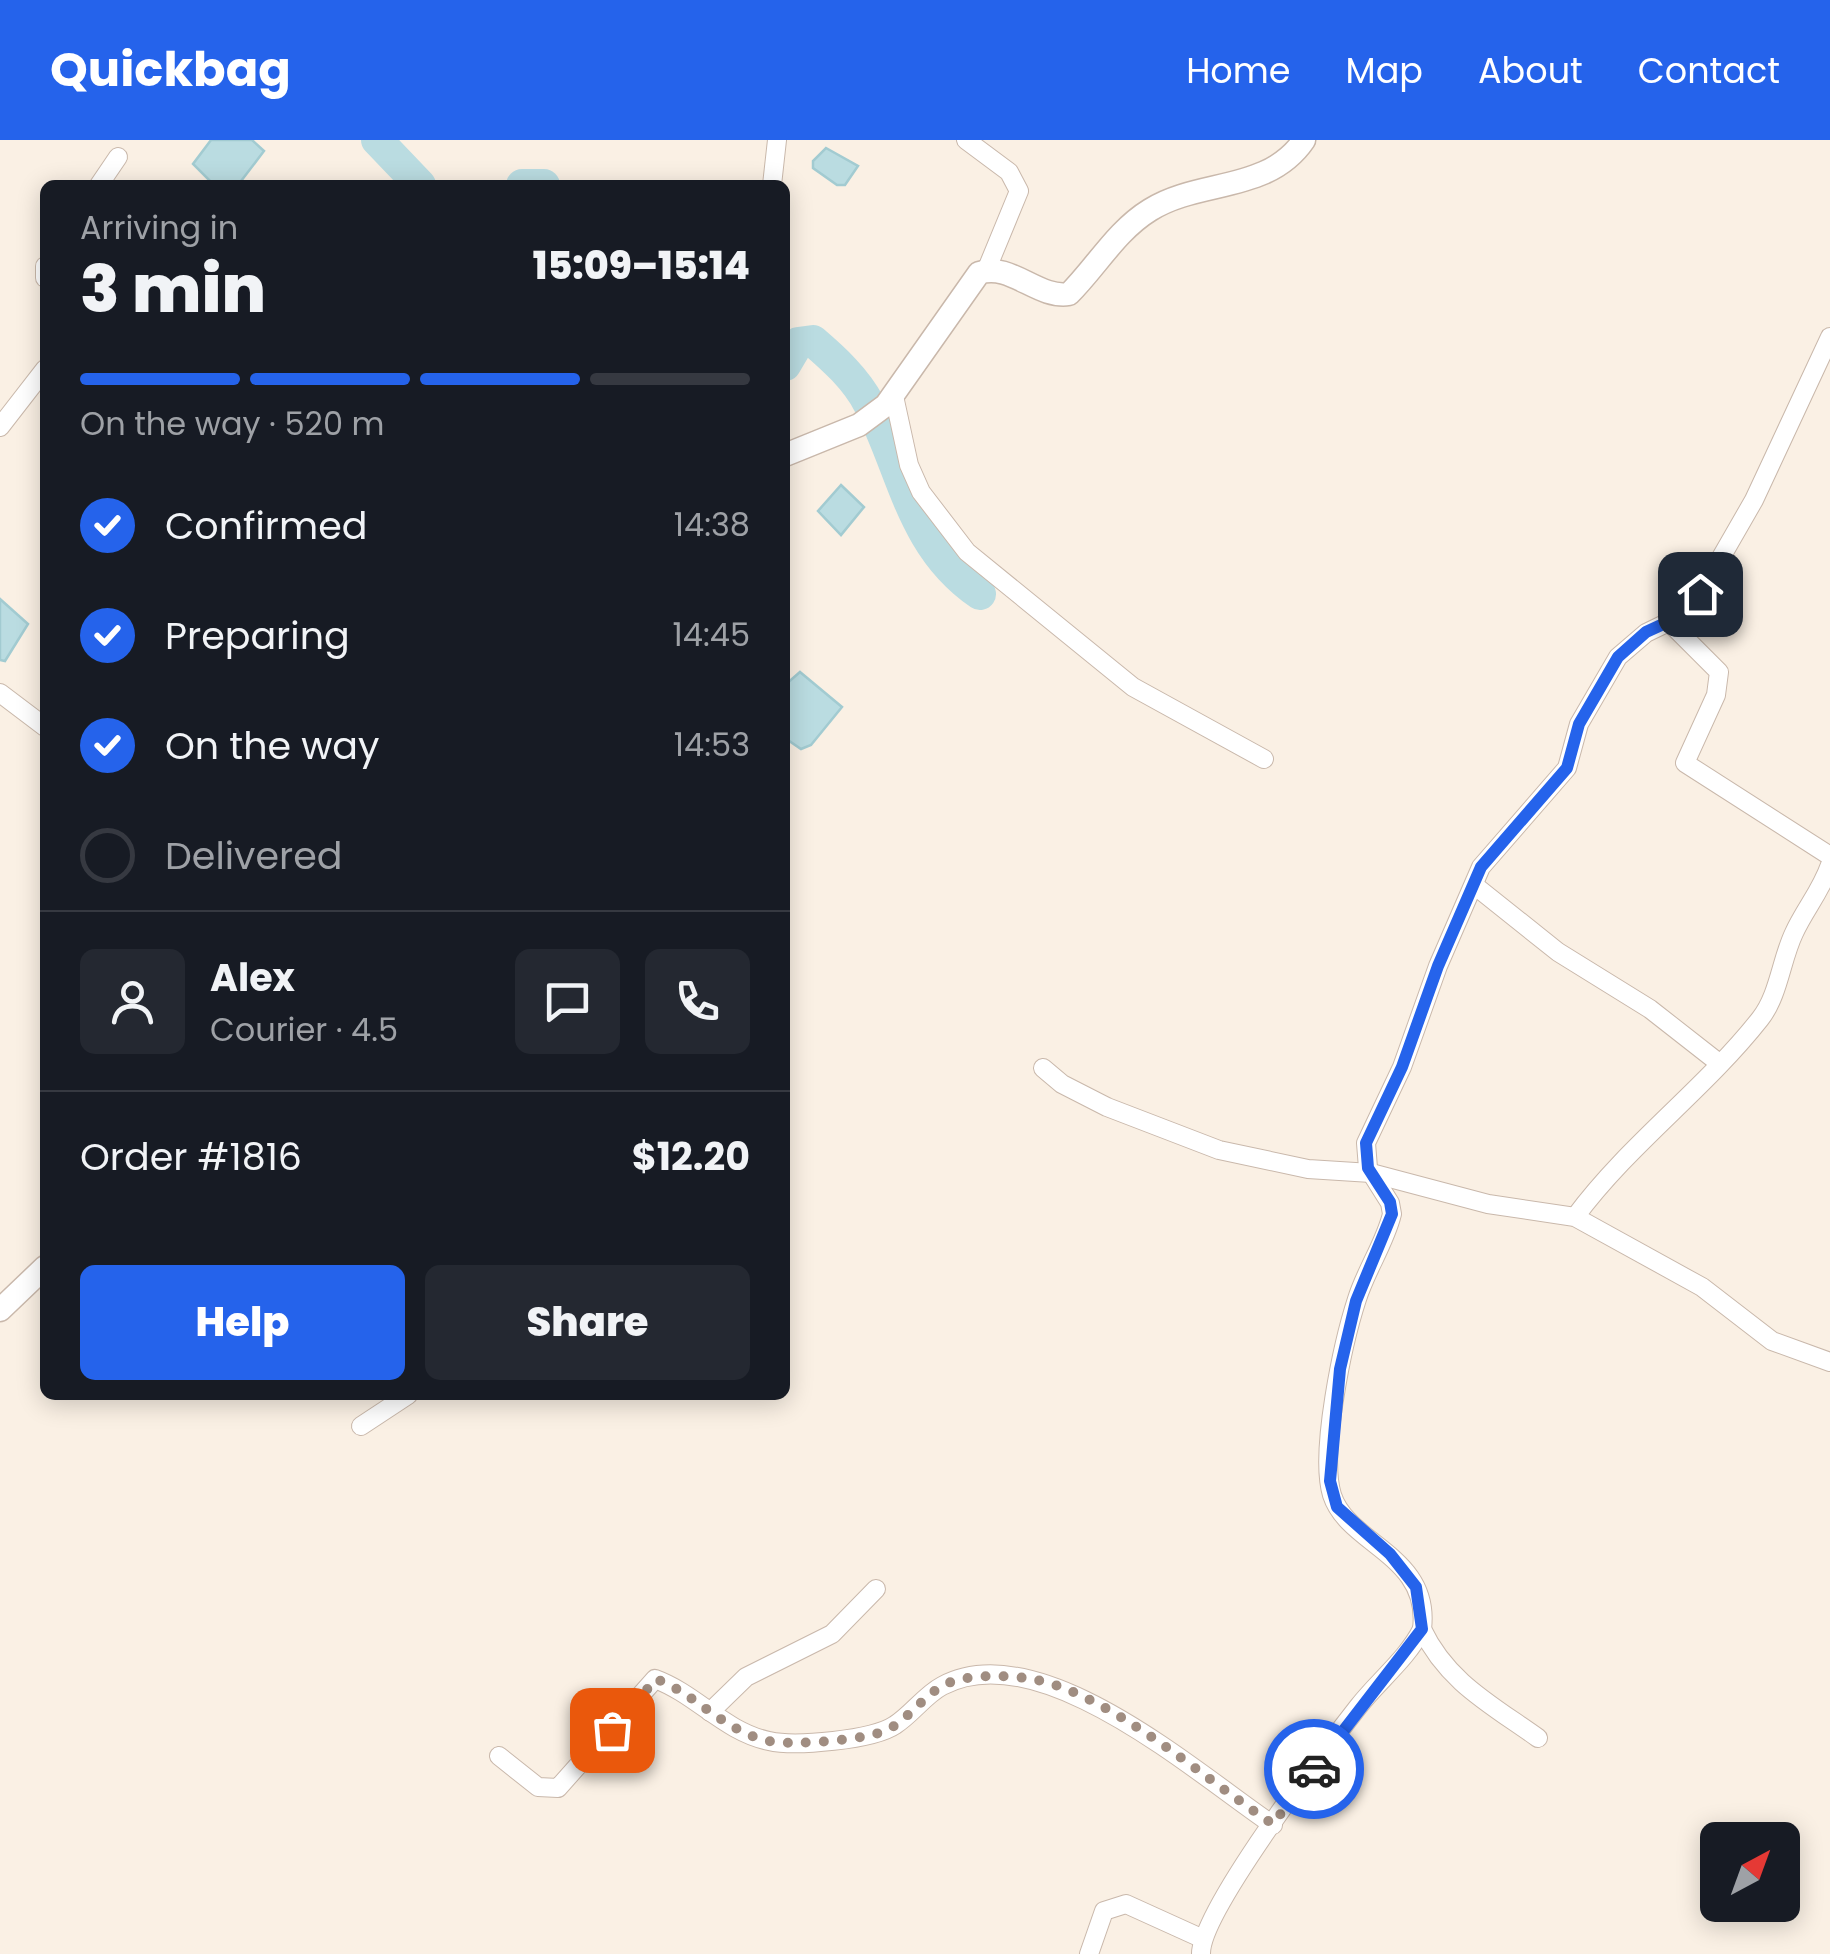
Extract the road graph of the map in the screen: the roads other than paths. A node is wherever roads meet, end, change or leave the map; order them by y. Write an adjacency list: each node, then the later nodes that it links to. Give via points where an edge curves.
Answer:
1 (777, 140): 6 (street)
2 (966, 140): 7 (street, via 1008,172 1018,192)
3 (1304, 140): 7 (street, via 1273,170 1150,210 1069,294)
4 (118, 157): 5 (street)
5 (102, 180)
6 (773, 180)
7 (986, 270): 10 (street)
8 (1830, 336): 13 (street, via 1738,532 1691,606)
9 (40, 376): 11 (street)
10 (890, 401): 12 (street, via 859,425); 16 (street, via 922,492 967,552 1133,686)
11 (0, 428)
12 (790, 454)
13 (1669, 622): 17 (street, via 1719,672 1716,695 1685,762); 19 (street, via 1618,657 1579,724 1567,768 1502,840)
14 (0, 693): 15 (street)
15 (40, 723)
16 (1264, 758)
17 (1830, 856)
18 (1830, 865): 20 (street, via 1792,936 1763,1016)
19 (1474, 885): 20 (street); 22 (street, via 1366,1143)
20 (1719, 1063): 23 (street)
21 (1042, 1068): 22 (street, via 1107,1107 1218,1150)
22 (1371, 1174): 23 (street, via 1488,1204); 30 (street, via 1392,1214 1356,1301 1340,1369 1330,1481 1337,1507 1416,1587)
23 (1575, 1217): 26 (street, via 1702,1288 1772,1341)
24 (40, 1272): 25 (street)
25 (0, 1310)
26 (1830, 1362)
27 (400, 1400): 28 (street)
28 (360, 1426)
29 (876, 1589): 31 (street, via 832,1634 746,1677)
30 (1422, 1629): 32 (street, via 1435,1656 1461,1684); 34 (street)
31 (710, 1712): 33 (street, via 656,1679 572,1776 551,1791); 34 (street, via 780,1743 874,1736 941,1686 965,1678 1024,1678 1063,1688 1153,1737)
32 (1538, 1738)
33 (498, 1756)
34 (1273, 1824): 35 (street, via 1225,1894)
35 (1201, 1946): 36 (street, via 1126,1904 1104,1912)
36 (1089, 1954)

